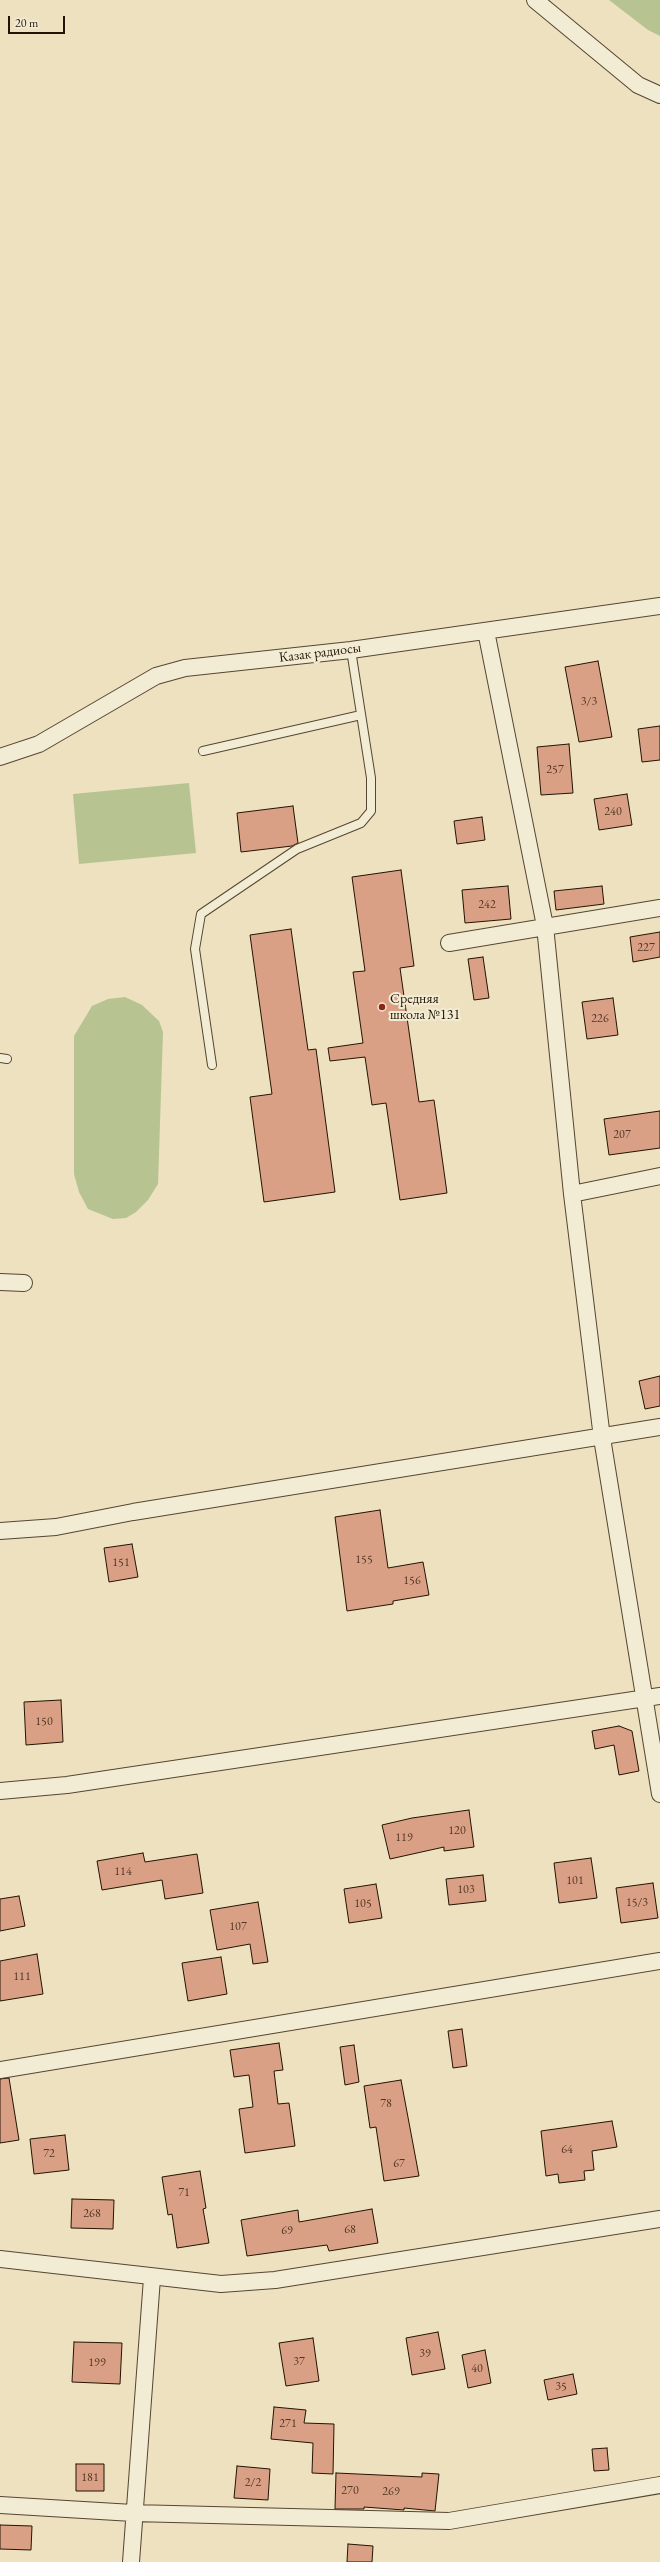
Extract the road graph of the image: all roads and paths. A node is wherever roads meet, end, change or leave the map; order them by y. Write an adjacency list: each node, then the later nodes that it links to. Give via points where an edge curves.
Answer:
1 (535, 0): 2 (street, via 638,85)
2 (660, 95)
3 (660, 606): 4 (street, Казак радиосы)
4 (486, 631): 5 (street, Казак радиосы); 10 (street)
5 (351, 650): 6 (lane); 8 (street, Казак радиосы, via 185,668 156,676 39,744)
6 (361, 715): 7 (lane); 12 (lane, via 370,778 371,811 361,823 296,849 201,914 196,949)
7 (203, 751)
8 (0, 757)
9 (660, 908): 10 (street)
10 (545, 926): 11 (street); 14 (street)
11 (449, 943)
12 (212, 1065)
13 (660, 1176): 14 (street)
14 (572, 1194): 18 (street)
15 (0, 1282): 16 (street)
16 (24, 1283)
17 (660, 1428): 18 (street)
18 (602, 1438): 19 (street, via 133,1512 56,1527); 20 (street)
19 (0, 1531)
20 (652, 1697): 21 (street, via 67,1785); 22 (street)
21 (0, 1791)
22 (660, 1794)
23 (660, 1961): 24 (street)
24 (0, 2070)
25 (660, 2218): 27 (street, via 275,2280 221,2284)
26 (0, 2259): 27 (street)
27 (152, 2278): 30 (street)
28 (660, 2485): 30 (street, via 449,2521)
29 (0, 2505): 30 (street)
30 (133, 2513): 31 (street)
31 (132, 2562)

